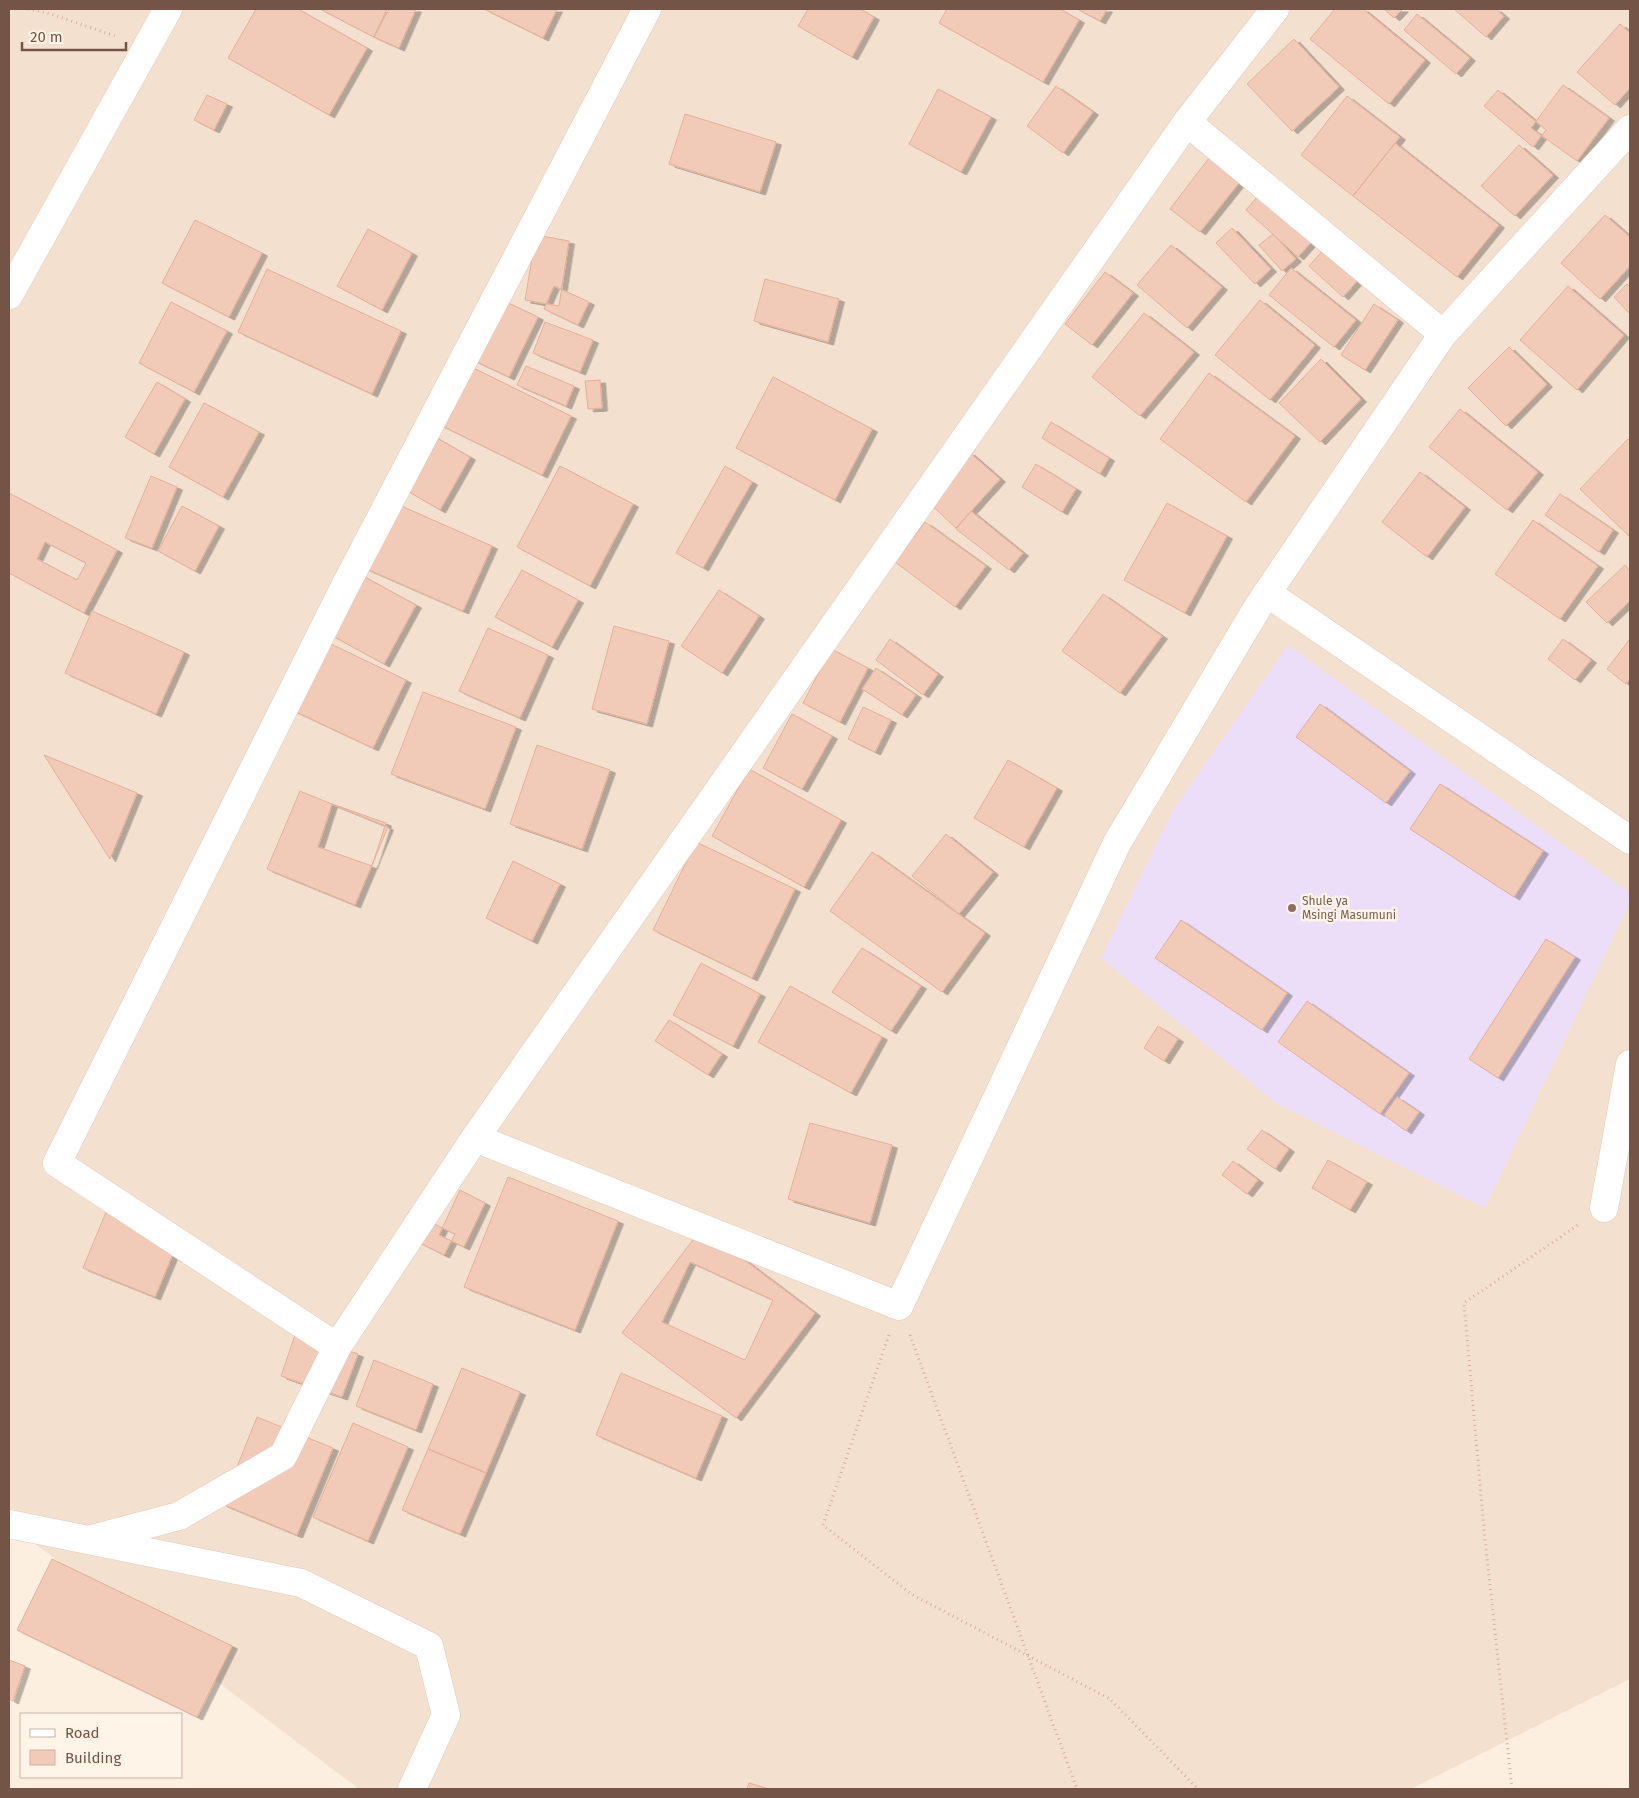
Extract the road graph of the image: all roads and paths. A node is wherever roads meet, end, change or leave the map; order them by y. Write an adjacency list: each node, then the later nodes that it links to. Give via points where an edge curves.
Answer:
1 (28, 9): 5 (path, via 52,14)
2 (168, 9): 5 (street)
3 (647, 9): 17 (street, via 342,592 57,1163)
4 (1275, 9): 6 (street)
5 (147, 47): 8 (street)
6 (1187, 122): 10 (street); 14 (street)
7 (1630, 129): 10 (street)
8 (16, 267): 9 (street)
9 (9, 295)
10 (1443, 334): 11 (street)
11 (1267, 593): 12 (street); 16 (street, via 1117,843)
12 (1630, 840)
13 (1630, 1064): 15 (street)
14 (475, 1138): 16 (street); 17 (street)
15 (1604, 1208): 24 (path, via 1464,1302)
16 (899, 1306): 20 (path); 20 (path, via 823,1524 911,1594)
17 (337, 1347): 19 (street, via 283,1456 179,1516)
18 (9, 1524): 19 (street)
19 (88, 1540): 21 (street, via 301,1583 428,1646 446,1715)
20 (1029, 1655): 22 (path); 23 (path, via 1110,1699)
21 (412, 1789)
22 (1077, 1789)
23 (1198, 1789)
24 (1512, 1789)

